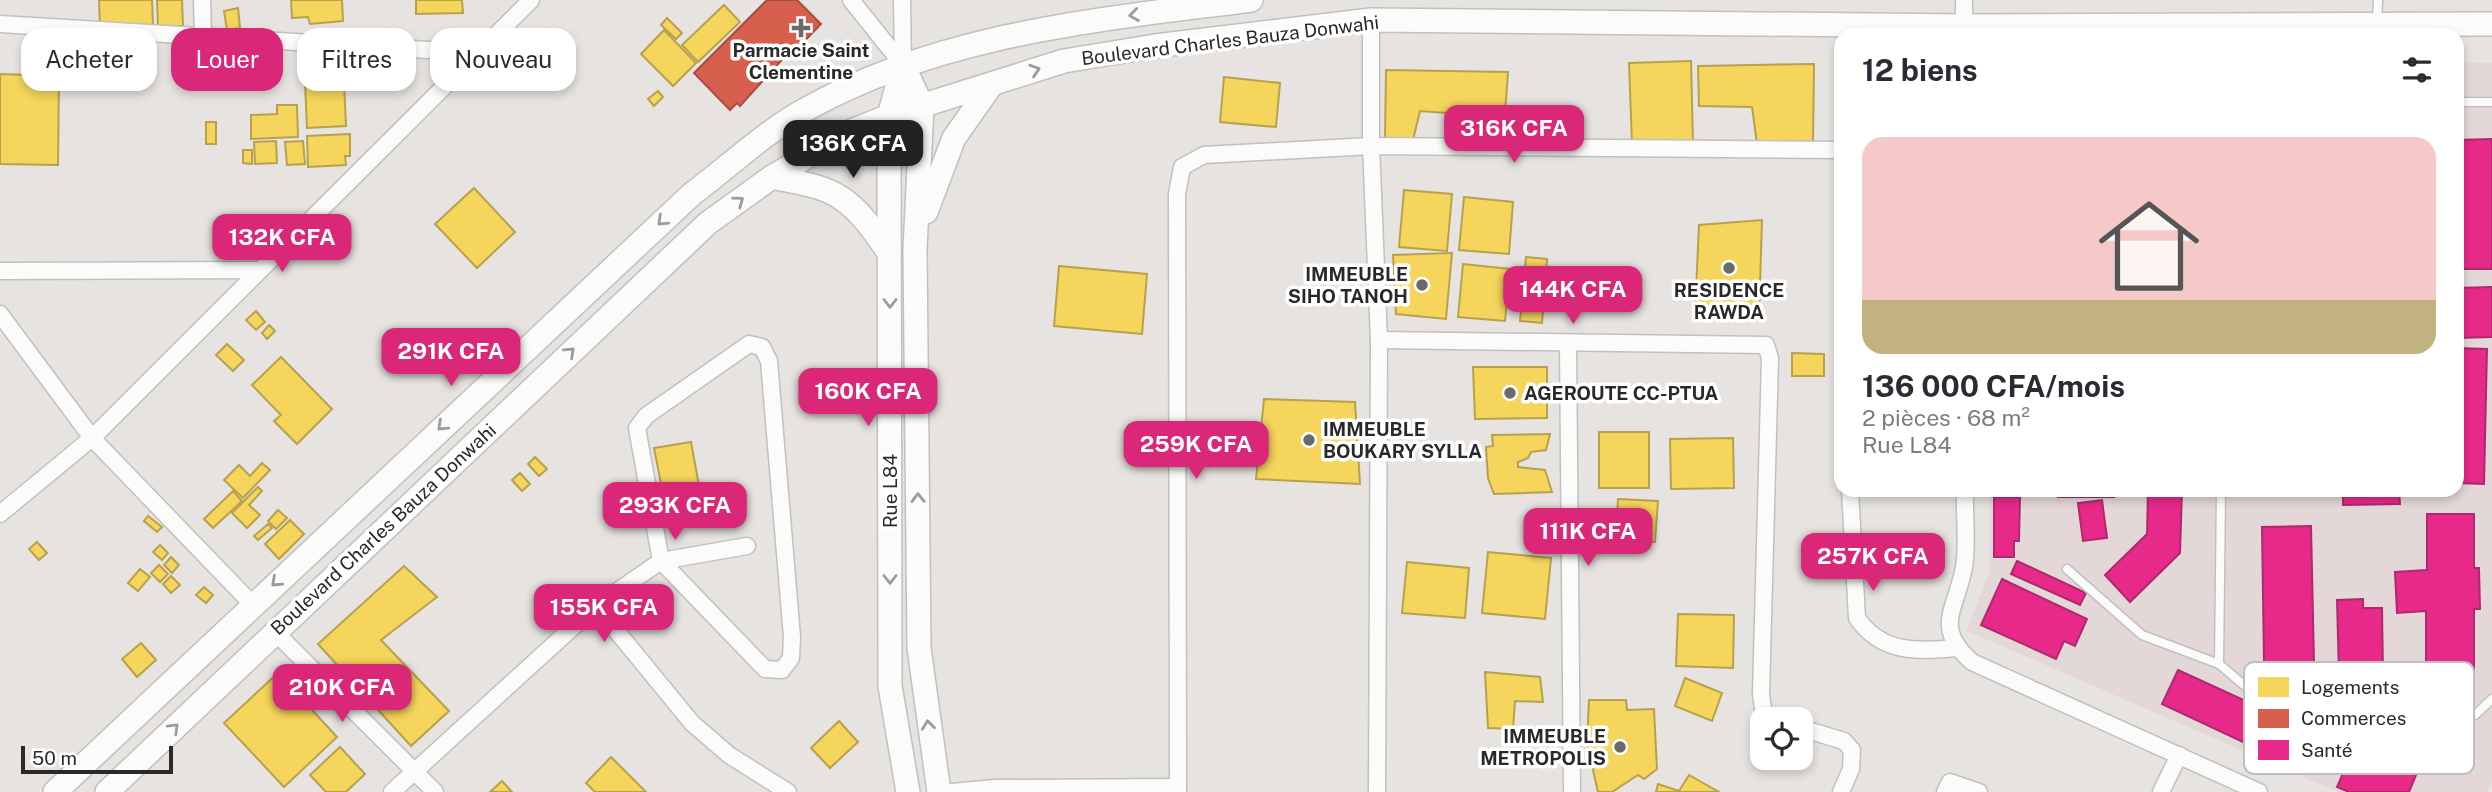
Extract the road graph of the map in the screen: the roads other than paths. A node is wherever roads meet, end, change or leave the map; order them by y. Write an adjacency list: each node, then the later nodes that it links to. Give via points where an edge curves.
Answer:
1 (202, 0): 11 (street)
2 (531, 0): 12 (street)
3 (851, 0): 20 (street)
4 (902, 0): 20 (street)
5 (1251, 0): 20 (main road, Boulevard Charles Bauza Donwahi, one-way to 20, via 1049,27)
6 (1964, 0): 14 (street)
7 (2378, 0): 15 (lane)
8 (1371, 20): 13 (main road, Boulevard Charles Bauza Donwahi); 21 (main road, Boulevard Charles Bauza Donwahi, one-way to 8, via 1064,61); 27 (street)
9 (0, 24): 17 (street)
10 (2492, 24): 16 (main road, Boulevard Charles Bauza Donwahi)
11 (203, 28)
12 (503, 28)
13 (1845, 28)
14 (1964, 28)
15 (2377, 28)
16 (2426, 28)
17 (171, 33)
18 (283, 40): 19 (street)
19 (430, 50)
20 (903, 65): 25 (main road); 26 (main road, Rue L84); 45 (main road, Boulevard Charles Bauza Donwahi, one-way to 45, via 802,111 692,194)
21 (992, 84): 25 (main road, Boulevard Charles Bauza Donwahi); 30 (main road, via 954,138 935,181)
22 (440, 91): 32 (street)
23 (2464, 102): 24 (lane)
24 (2492, 102)
25 (922, 106): 26 (main road, Boulevard Charles Bauza Donwahi); 30 (main road)
26 (889, 116): 29 (main road, Boulevard Charles Bauza Donwahi, via 849,132); 31 (main road, Rue L84)
27 (1371, 146): 28 (street); 35 (street); 57 (street, via 1204,155 1182,167 1177,194)
28 (1834, 150)
29 (772, 177): 31 (main road, via 842,198); 47 (main road, Boulevard Charles Bauza Donwahi, one-way to 29, via 708,223)
30 (915, 249): 64 (main road, one-way to 30, via 919,648)
31 (890, 253): 63 (main road, Rue L84, one-way to 63, via 890,686)
32 (260, 270): 33 (street); 37 (street)
33 (0, 271)
34 (0, 314): 37 (street)
35 (1379, 341): 36 (street); 66 (street)
36 (1568, 344): 52 (street, via 1766,345 1770,358); 67 (street)
37 (92, 438): 41 (street); 45 (street)
38 (1850, 497): 48 (street, via 1857,618 1893,647 1923,652)
39 (1965, 497): 48 (street, via 1964,567 1950,610)
40 (2221, 497): 49 (lane)
41 (3, 509)
42 (747, 546): 43 (street)
43 (661, 561): 43 (street, via 637,428 646,416 749,344 762,347 769,361 792,637 791,658 782,670 765,670); 46 (street)
44 (2067, 569): 49 (lane, via 2142,635)
45 (252, 604): 58 (main road, Boulevard Charles Bauza Donwahi)
46 (596, 606): 56 (street); 62 (street, via 692,723 729,755)
47 (274, 631): 56 (street); 59 (main road, Boulevard Charles Bauza Donwahi, one-way to 47)
48 (1956, 648): 55 (street, via 1972,662)
49 (2219, 664): 50 (lane)
50 (2244, 685)
51 (2492, 699): 53 (lane)
52 (1763, 707)
53 (2474, 715)
54 (1813, 732): 68 (street, via 1844,741 1852,750 1851,769)
55 (2179, 755): 71 (street); 72 (street)
56 (414, 771): 60 (street); 61 (street)
57 (1178, 789): 65 (street)
58 (55, 792)
59 (107, 792)
60 (392, 792)
61 (435, 792)
62 (788, 792)
63 (908, 792)
64 (939, 792)
65 (951, 792)
66 (1377, 792)
67 (1572, 792)
68 (1841, 792)
69 (1945, 792): 70 (street, via 1950,782)
70 (1979, 792)
71 (2161, 792)
72 (2259, 792)

